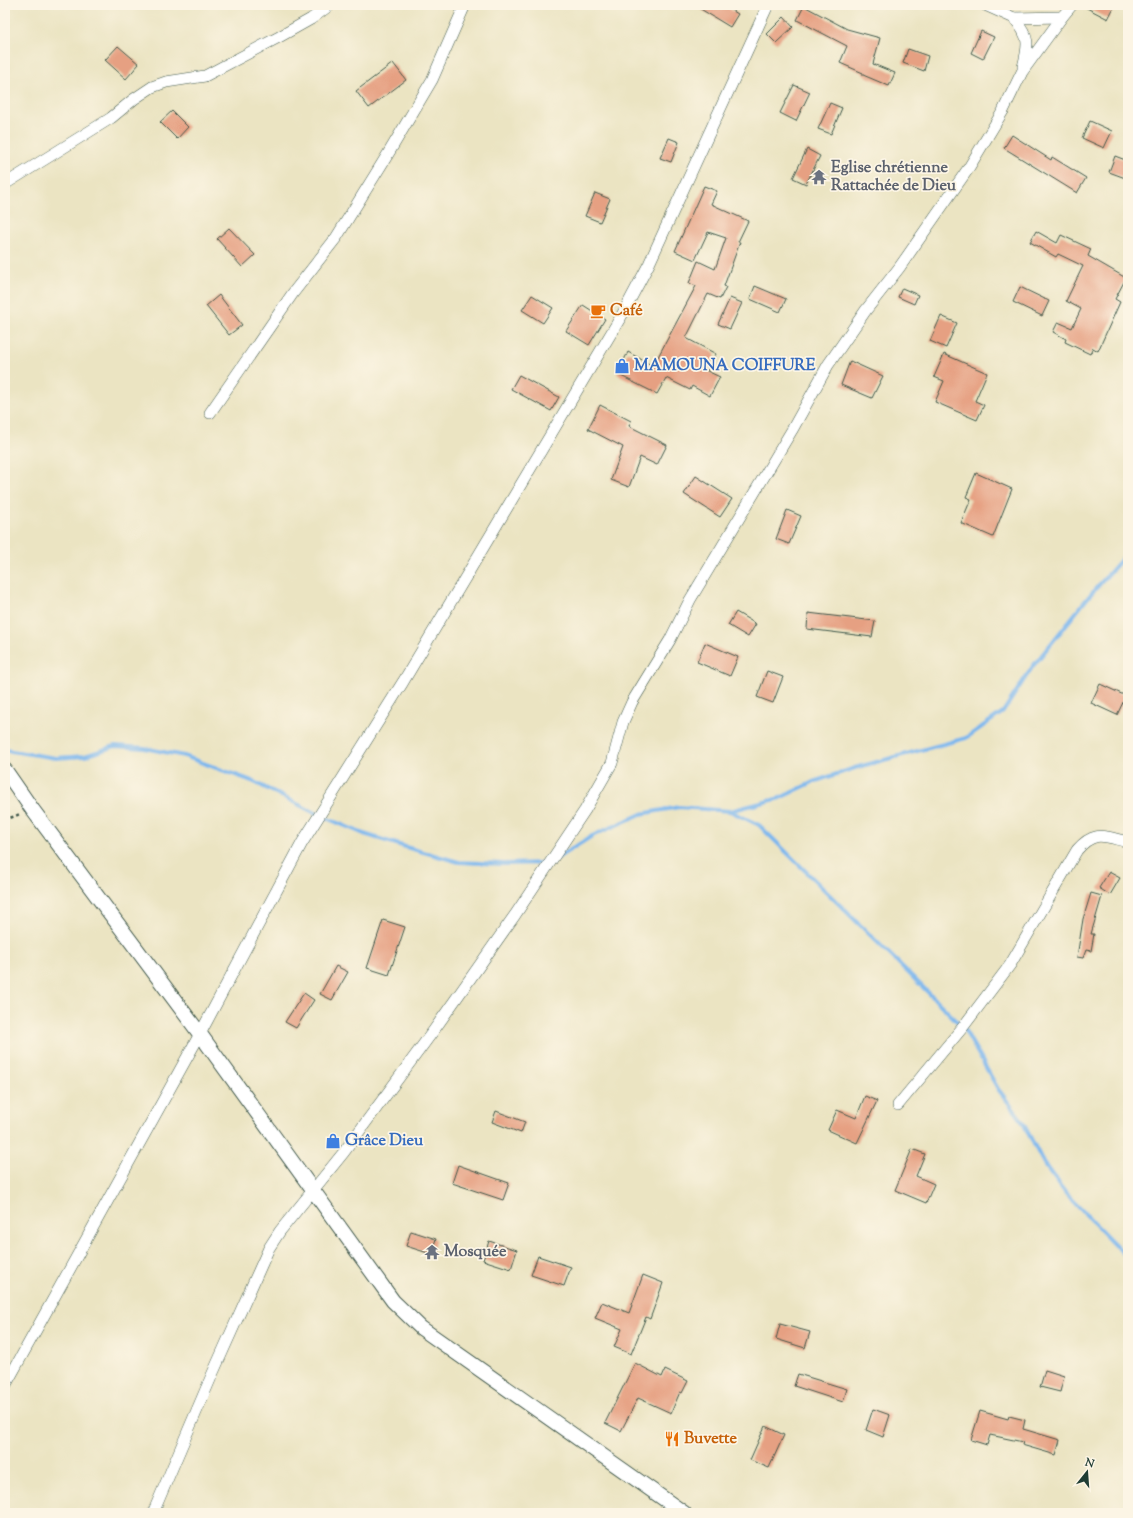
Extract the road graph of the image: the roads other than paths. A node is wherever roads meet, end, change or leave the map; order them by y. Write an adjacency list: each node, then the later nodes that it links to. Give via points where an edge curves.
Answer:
1 (330, 5): 9 (street, via 311,19 205,76 166,82 152,87 110,118)
2 (465, 5): 10 (street, via 432,80 336,238 293,293)
3 (768, 5): 13 (street, via 649,264 622,315 403,682 302,843)
4 (985, 5): 7 (street)
5 (1072, 5): 6 (street)
6 (1062, 17): 7 (street); 8 (street)
7 (1014, 18): 8 (street, via 1023,28 1027,38 1027,52)
8 (1022, 72): 15 (street, via 1003,111 968,169 828,365 632,702 623,722 612,762 585,810 515,916 434,1030)
9 (5, 184)
10 (210, 413)
11 (5, 770): 13 (street, via 36,816)
12 (1128, 842): 14 (street, via 1098,835 1080,846 1010,965)
13 (200, 1034): 15 (street); 16 (street)
14 (898, 1106)
15 (313, 1190): 17 (street, via 269,1248); 18 (street, via 393,1301 421,1328)
16 (5, 1386)
17 (153, 1513)
18 (684, 1513)

